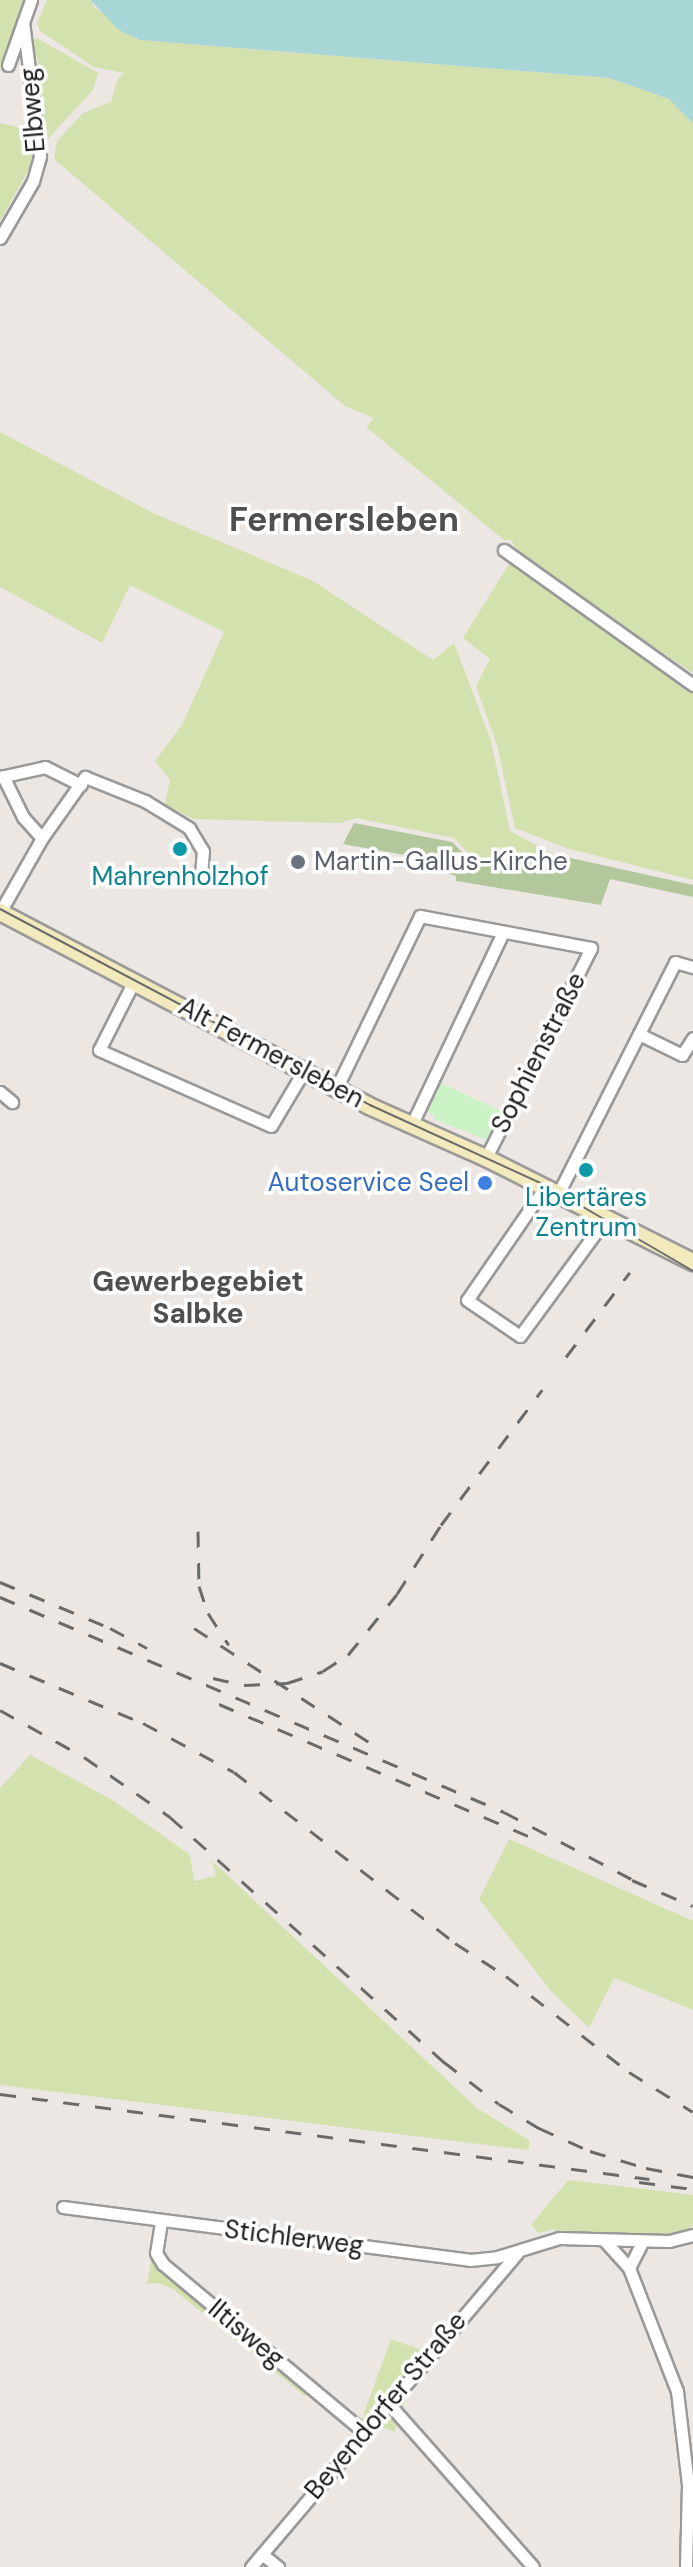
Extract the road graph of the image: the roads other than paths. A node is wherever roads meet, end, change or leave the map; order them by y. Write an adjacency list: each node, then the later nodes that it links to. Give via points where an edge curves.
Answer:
1 (31, 0): 2 (street, Elbweg)
2 (23, 22): 3 (street, Elbweg); 4 (street, Elbweg, via 40,156 33,181)
3 (8, 65)
4 (0, 238)
5 (504, 550): 6 (street)
6 (693, 685)
7 (2, 776): 8 (street, via 45,767); 9 (street, via 23,817)
8 (81, 785): 9 (street); 10 (street, via 85,777 145,801 189,828 203,851)
9 (42, 838): 11 (street)
10 (201, 875)
11 (0, 912): 14 (main road, Alt Fermersleben)
12 (503, 932): 18 (street, via 420,916); 21 (street); 22 (street, Sophienstraße, via 591,948)
13 (693, 967): 15 (street, via 675,962)
14 (134, 981): 17 (main road, Alt Fermersleben); 17 (street, via 99,1050 271,1126)
15 (639, 1034): 16 (street, via 682,1055); 23 (street)
16 (693, 1038)
17 (303, 1072): 18 (main road, Alt Fermersleben)
18 (336, 1089): 21 (main road, Alt Fermersleben)
19 (0, 1092): 20 (street)
20 (12, 1102)
21 (411, 1126): 22 (main road, Alt Fermersleben)
22 (486, 1158): 23 (main road, Alt Fermersleben)
23 (552, 1190): 24 (main road, Alt Fermersleben); 24 (street, via 467,1300 520,1336)
24 (605, 1220): 25 (main road, Alt Fermersleben)
25 (693, 1262)
26 (63, 2207): 27 (street, Stichlerweg)
27 (161, 2222): 31 (street, Stichlerweg, via 470,2260); 34 (street, Iltisweg, via 156,2253 163,2264)
28 (693, 2235): 30 (street, Stichlerweg)
29 (604, 2240): 30 (street, Stichlerweg); 31 (street, Stichlerweg, via 559,2238); 32 (street)
30 (643, 2241): 32 (street)
31 (523, 2247): 33 (street, Beyendorfer Straße)
32 (629, 2268): 39 (street, via 680,2403 688,2485)
33 (389, 2404): 34 (street, Beyendorfer Straße); 38 (street)
34 (364, 2432): 35 (street, Beyendorfer Straße)
35 (262, 2554): 36 (street, Beyendorfer Straße); 37 (street)
36 (251, 2567)
37 (278, 2567)
38 (533, 2567)
39 (686, 2567)

